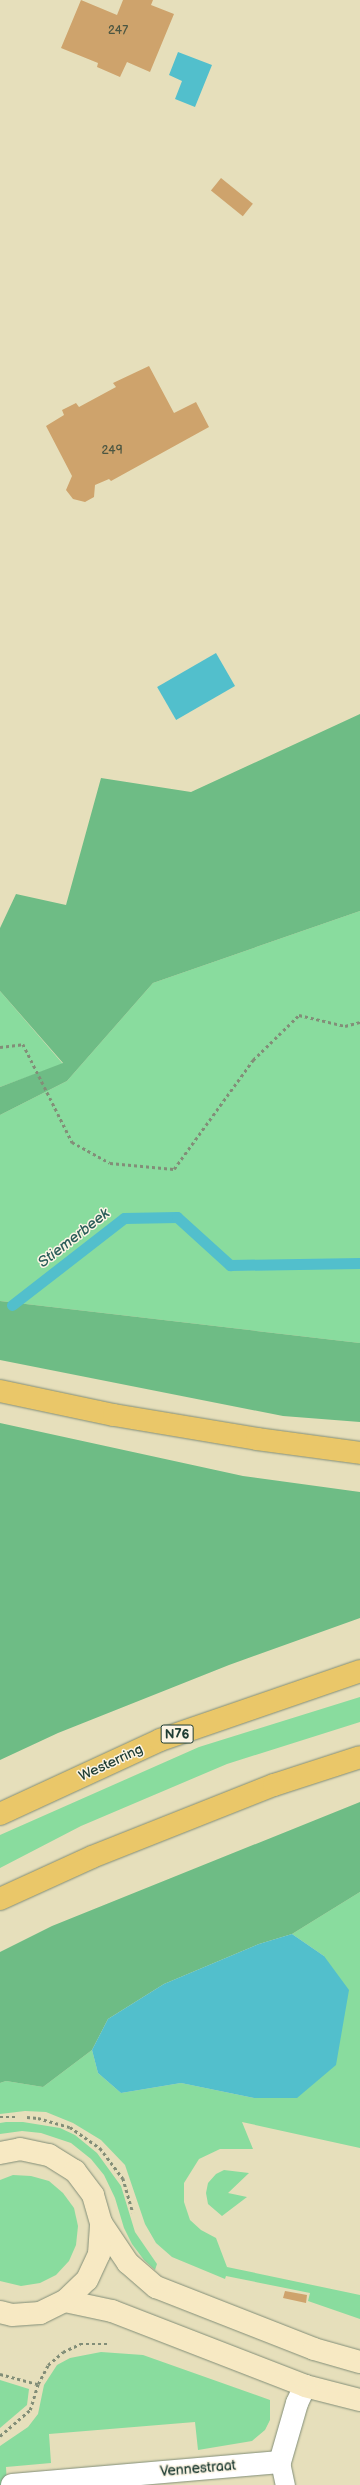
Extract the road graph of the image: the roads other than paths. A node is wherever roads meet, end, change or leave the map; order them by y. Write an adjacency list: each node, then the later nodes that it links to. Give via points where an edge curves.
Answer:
1 (0, 1391): 2 (highway, via 122,1417 257,1440)
2 (360, 1453)
3 (360, 1671): 5 (highway, Westerring / N76, via 160,1740)
4 (360, 1757): 6 (highway, via 230,1802 92,1857)
5 (0, 1814)
6 (0, 1899)
7 (0, 2153): 8 (street, via 20,2149 49,2155 75,2171 93,2195)
8 (102, 2223): 9 (street, via 100,2254 87,2280); 11 (street, via 128,2263 156,2286 314,2349)
9 (65, 2301): 10 (street, via 40,2313); 12 (street, via 112,2311)
10 (4, 2319)
11 (360, 2362)
12 (305, 2386): 13 (street); 14 (street, via 297,2403)
13 (360, 2400)
14 (280, 2462): 15 (street, Vennestraat); 16 (lane)
15 (12, 2484)
16 (285, 2485)

